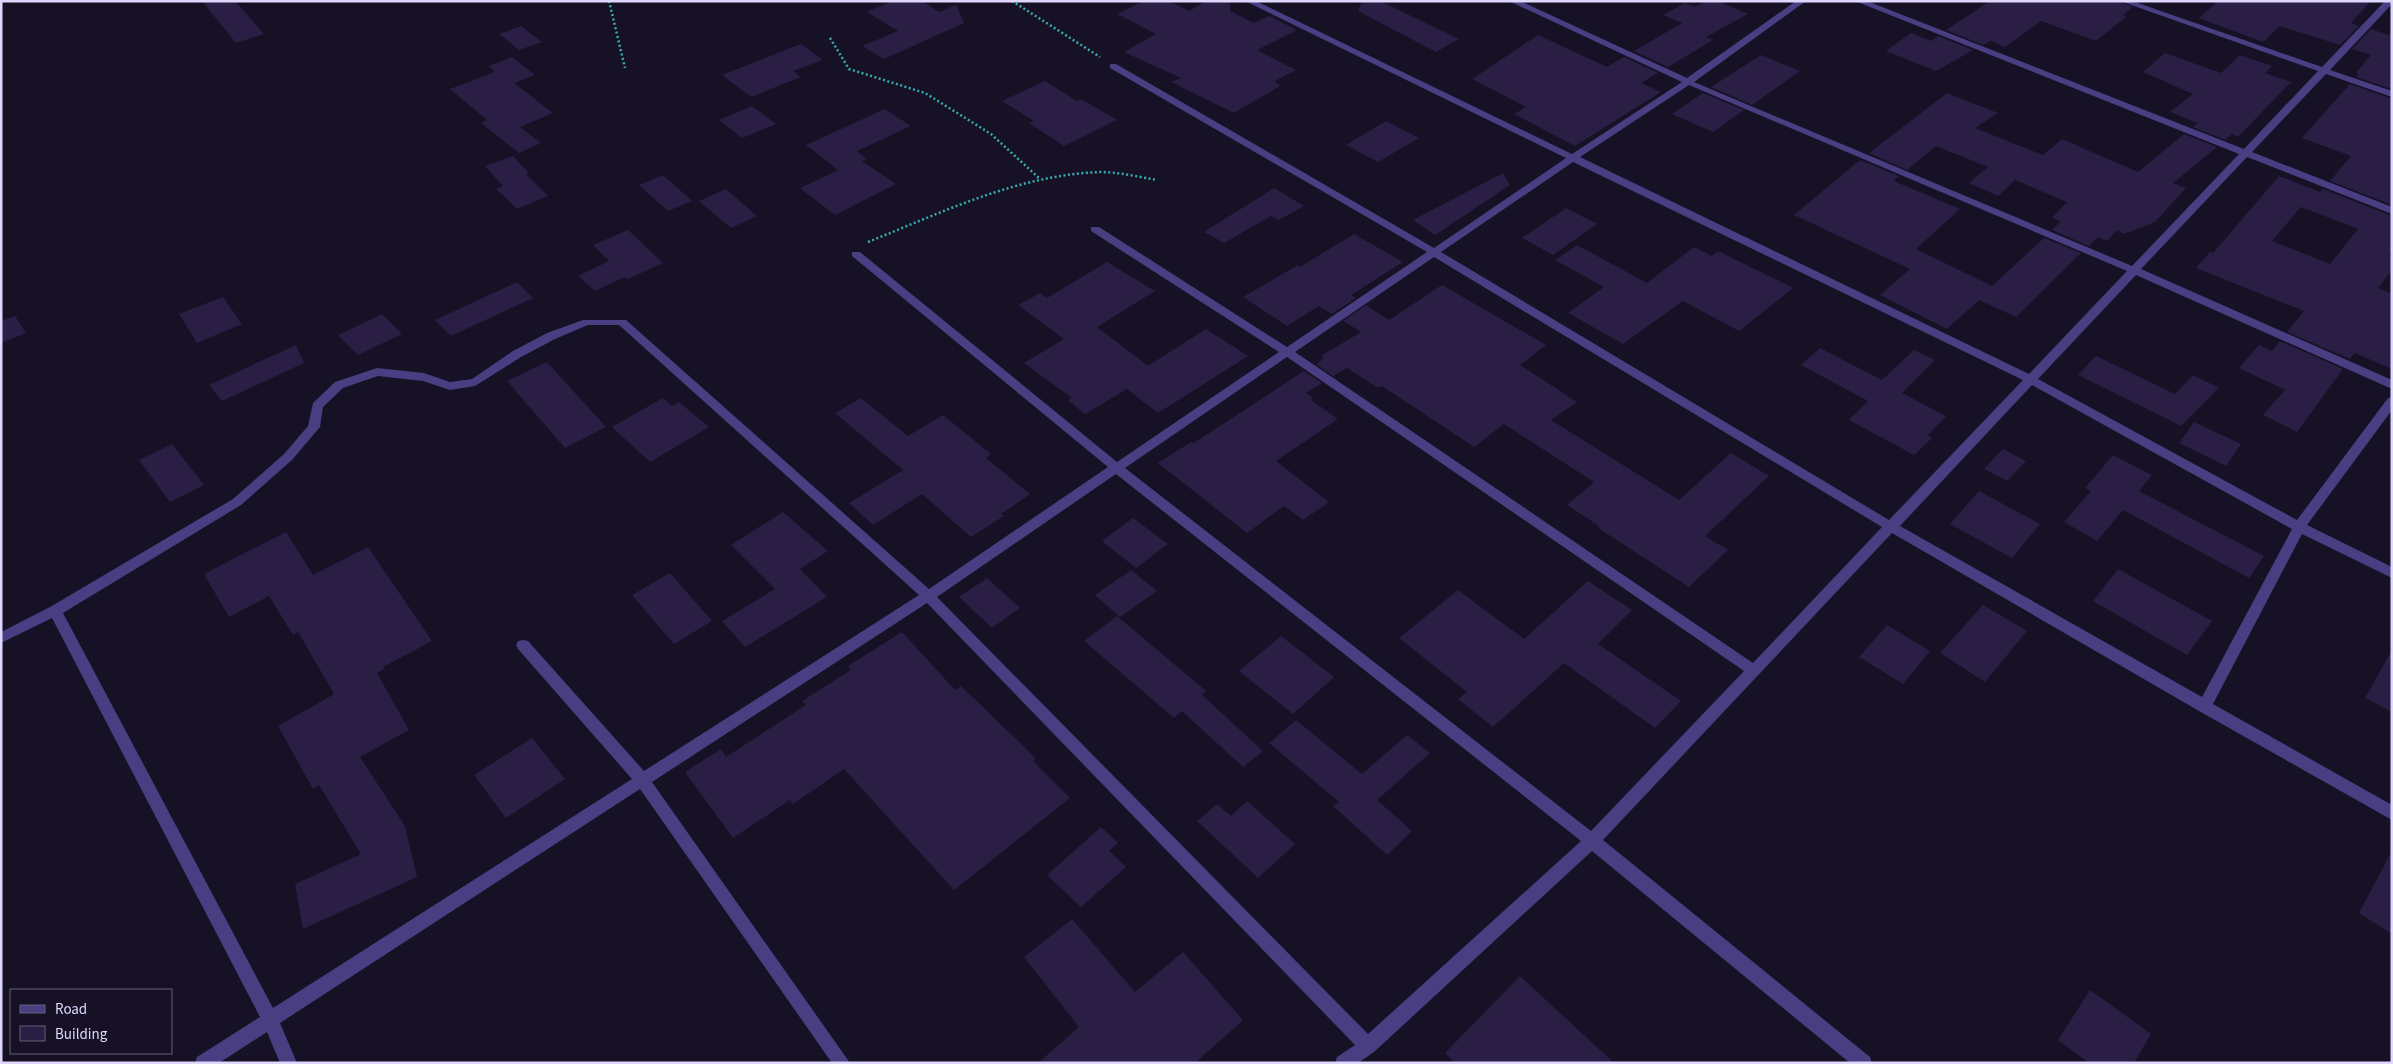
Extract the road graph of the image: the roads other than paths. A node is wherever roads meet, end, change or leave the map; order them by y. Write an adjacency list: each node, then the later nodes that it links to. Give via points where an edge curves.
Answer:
1 (1249, 1): 12 (street)
2 (1513, 1): 9 (street)
3 (1802, 1): 9 (street)
4 (1858, 1): 11 (street)
5 (2124, 1): 8 (street)
6 (2385, 2): 8 (street)
7 (1113, 66): 15 (street)
8 (2324, 70): 10 (street); 11 (street)
9 (1688, 82): 12 (street); 17 (street)
10 (2392, 94)
11 (2246, 152): 13 (street); 17 (street)
12 (1574, 158): 15 (street); 19 (street)
13 (2392, 212)
14 (1095, 229): 18 (street)
15 (1434, 252): 18 (street); 23 (street)
16 (856, 254): 22 (street)
17 (2134, 270): 19 (street); 20 (street)
18 (1287, 352): 22 (street); 30 (street)
19 (2030, 380): 23 (street); 24 (street)
20 (2392, 385)
21 (2392, 401): 24 (street)
22 (1117, 468): 26 (street); 34 (street)
23 (1890, 526): 30 (street); 31 (street)
24 (2299, 527): 25 (street); 31 (street)
25 (2392, 573)
26 (928, 596): 27 (street, via 622,322 587,322 517,354 475,382 450,386 424,377 377,372 339,384 317,406 314,427 288,458 237,502); 32 (street); 36 (street)
27 (55, 611): 28 (street); 35 (street)
28 (1, 638)
29 (523, 645): 32 (street)
30 (1753, 670): 34 (street)
31 (2204, 707): 33 (street)
32 (642, 780): 35 (street); 39 (street)
33 (2392, 813)
34 (1592, 841): 36 (street); 41 (street)
35 (270, 1020): 37 (street); 38 (street)
36 (1368, 1046): 40 (street)
37 (203, 1063)
38 (290, 1063)
39 (842, 1063)
40 (1343, 1063)
41 (1864, 1063)

